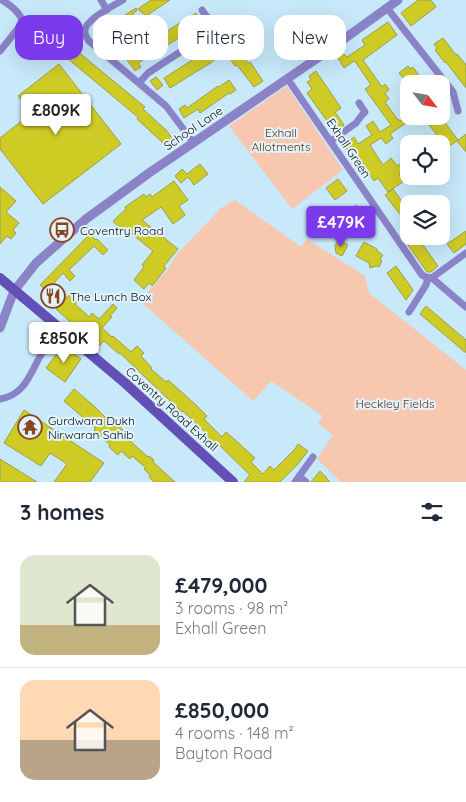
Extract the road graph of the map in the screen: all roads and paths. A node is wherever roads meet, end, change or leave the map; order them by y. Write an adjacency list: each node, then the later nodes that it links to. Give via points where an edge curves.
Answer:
1 (2, 0): 9 (street, via 20,14 22,20)
2 (100, 0): 6 (street)
3 (123, 0): 6 (street)
4 (398, 0): 5 (street, School Lane)
5 (387, 8): 11 (street, School Lane); 14 (street, via 453,92)
6 (107, 10): 12 (street, via 87,26 85,35)
7 (202, 10): 8 (street)
8 (204, 15)
9 (0, 51)
10 (178, 54): 12 (street, via 148,73)
11 (287, 78): 15 (street, Exhall Green); 16 (street, School Lane)
12 (139, 83): 16 (street, via 166,106)
13 (359, 104): 15 (street, via 365,112)
14 (458, 111)
15 (331, 140): 19 (street, Exhall Green, via 422,275)
16 (193, 142): 20 (street, School Lane, via 86,219 36,264)
17 (466, 253): 19 (street)
18 (0, 278): 20 (main road, Coventry Road Exhall)
19 (430, 278): 21 (street, Exhall Green); 22 (street)
20 (14, 290): 23 (street); 24 (main road, Coventry Road Exhall)
21 (466, 306)
22 (410, 312)
23 (0, 328)
24 (65, 333): 25 (street, via 46,347 18,391); 28 (main road, Coventry Road Exhall)
25 (0, 399)
26 (313, 457): 27 (street)
27 (297, 479): 29 (street)
28 (233, 482)
29 (306, 482)

